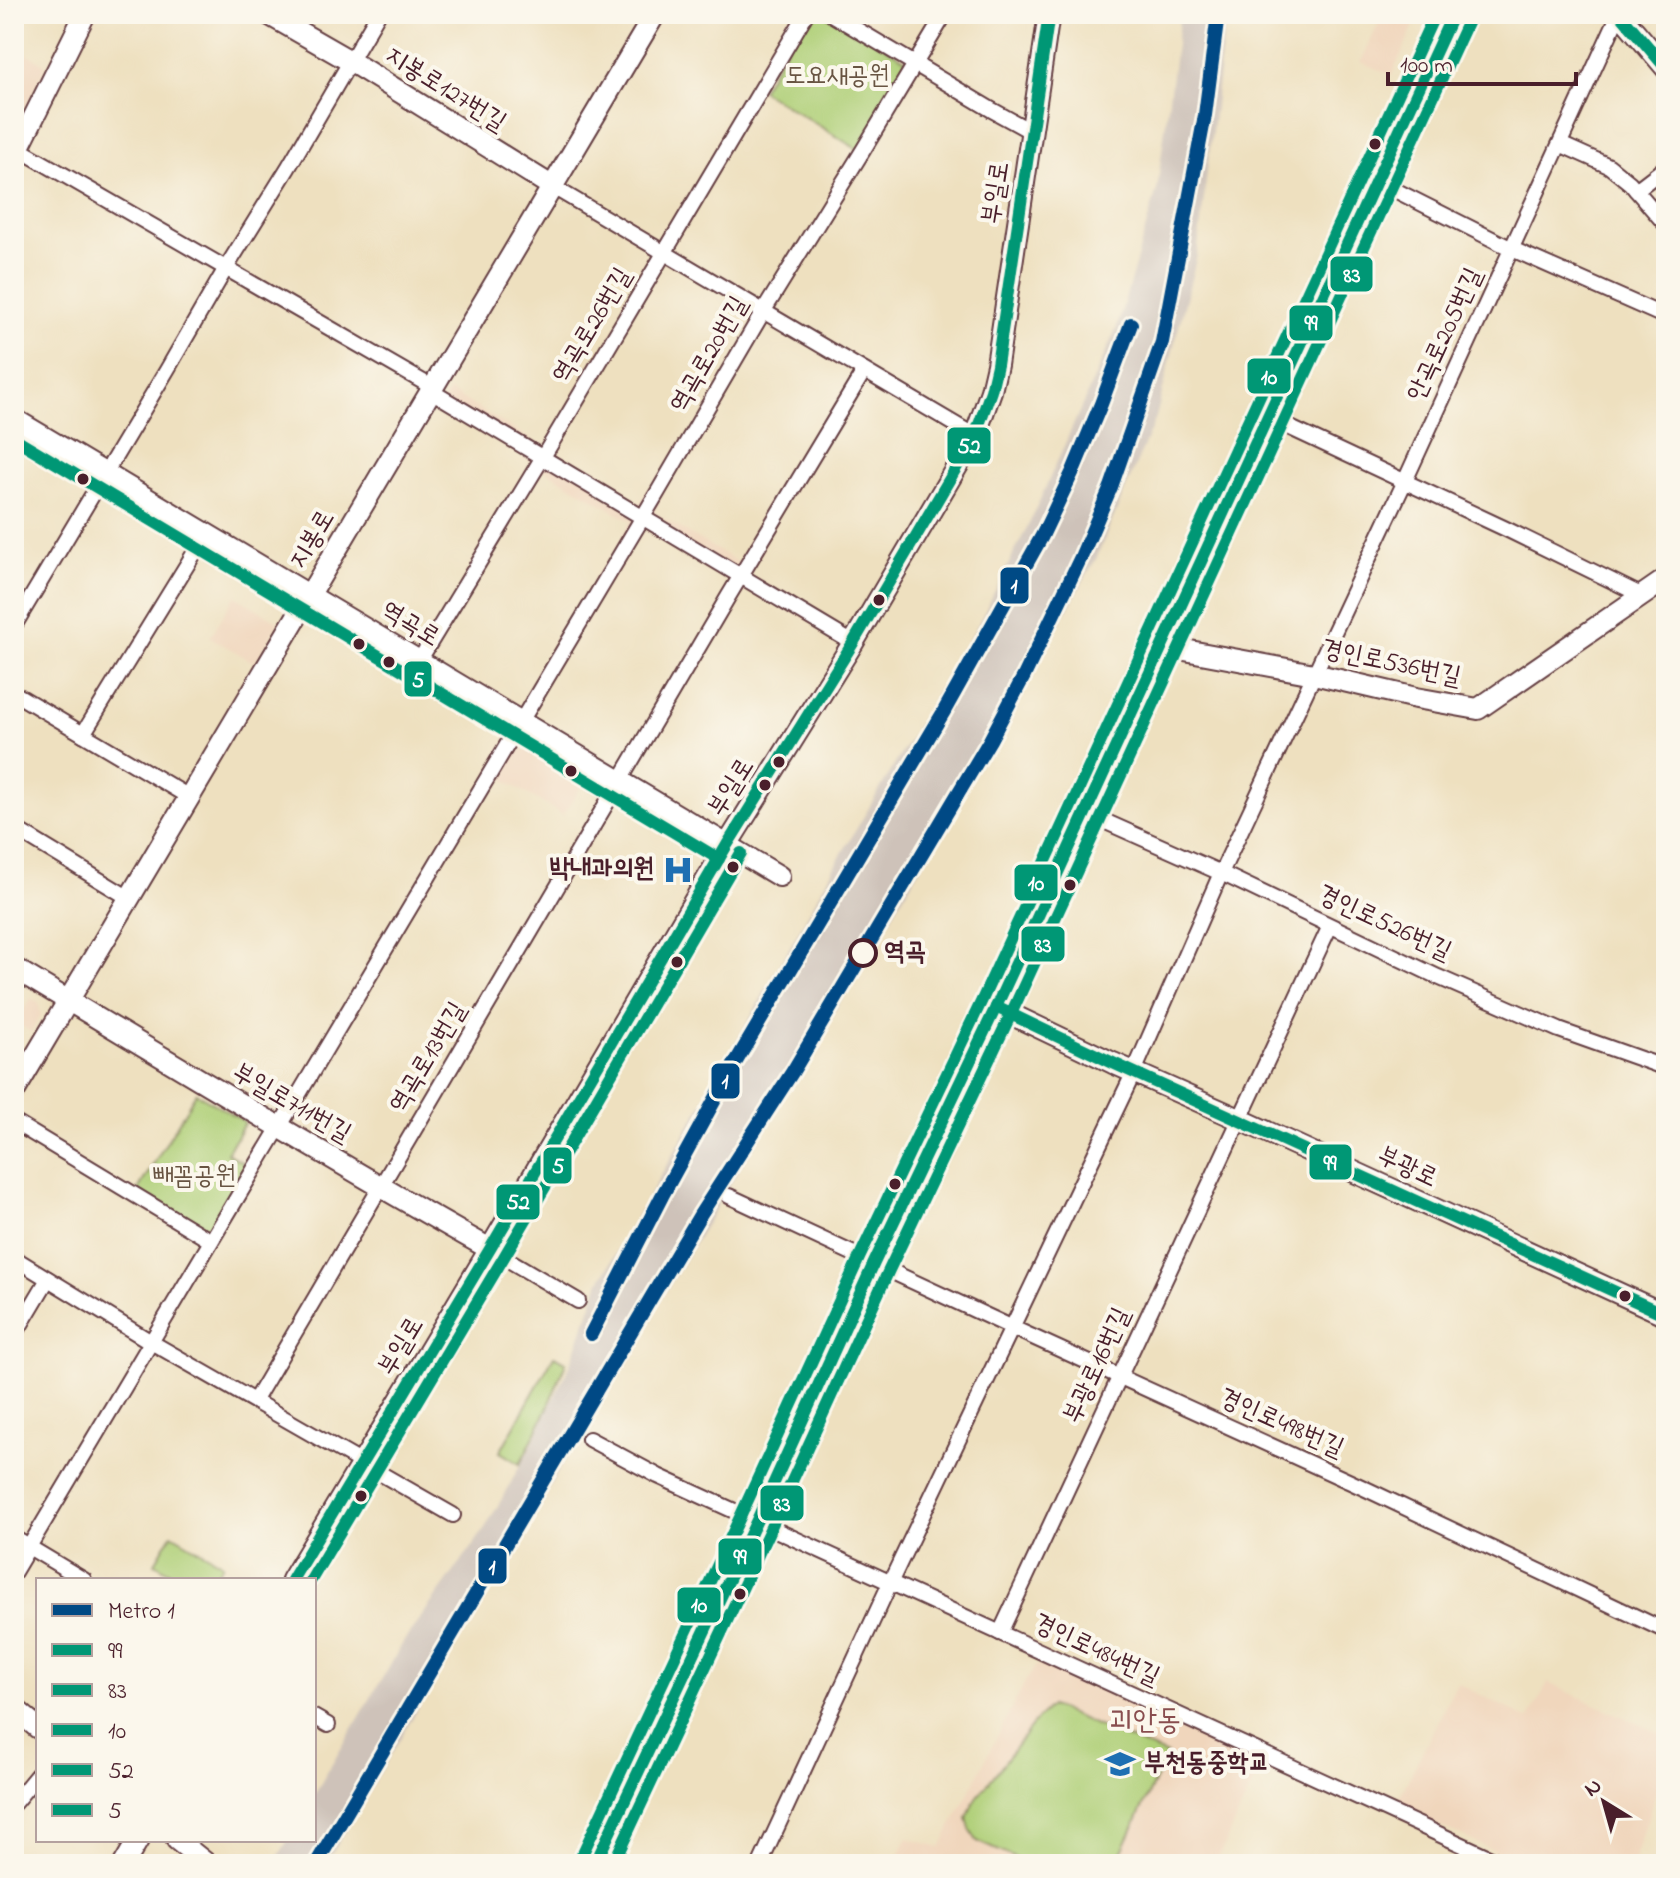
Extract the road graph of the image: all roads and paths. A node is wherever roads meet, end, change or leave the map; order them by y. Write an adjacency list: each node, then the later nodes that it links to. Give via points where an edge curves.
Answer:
1 (85, 14): 16 (street)
2 (268, 14): 11 (street, 지봉로127번길)
3 (378, 14): 11 (street)
4 (655, 14): 19 (street, 지봉로)
5 (806, 14): 23 (street, 역곡로26번길)
6 (831, 14): 12 (street)
7 (945, 14): 12 (street, 역곡로20번길)
8 (1049, 14): 14 (street, 부일로)
9 (1453, 14): 18 (main road)
10 (1619, 14): 13 (street); 15 (street, 안곡로205번길)
11 (350, 61): 19 (street, 지봉로127번길); 24 (street)
12 (915, 65): 14 (street); 25 (street, 역곡로20번길)
13 (1666, 68)
14 (1032, 132): 31 (street, 부일로, via 997,365)
15 (1560, 144): 20 (street, via 1609,166); 22 (street, 안곡로205번길)
16 (16, 153): 24 (street)
17 (1666, 167): 20 (street)
18 (1377, 181): 22 (street); 29 (main road)
19 (553, 187): 23 (street); 28 (street, 지봉로)
20 (1636, 190): 21 (street)
21 (1666, 225)
22 (1512, 249): 26 (street); 34 (street, 안곡로205번길)
23 (664, 253): 25 (street); 32 (street, 역곡로26번길)
24 (226, 268): 28 (street); 33 (street)
25 (763, 312): 27 (street); 35 (street, 역곡로20번길)
26 (1666, 317)
27 (864, 371): 31 (street); 37 (street, 역곡로13번길)
28 (431, 391): 32 (street); 39 (street, 지봉로)
29 (1267, 417): 34 (street); 43 (main road)
30 (14, 419): 33 (street, 역곡로)
31 (975, 436): 42 (street, 부일로)
32 (543, 457): 35 (street); 44 (street, 역곡로26번길)
33 (106, 474): 36 (street, 역곡로); 41 (street)
34 (1405, 481): 40 (street); 45 (street, 안곡로205번길)
35 (642, 517): 37 (street); 47 (street, 역곡로20번길)
36 (206, 534): 39 (street, 역곡로); 48 (street)
37 (741, 576): 42 (street); 49 (street, 역곡로13번길)
38 (1666, 579): 40 (street, 경인로536번길)
39 (310, 596): 44 (street, 역곡로); 50 (street, 지봉로)
40 (1643, 596): 45 (street, 경인로536번길, via 1478,709)
41 (14, 626)
42 (853, 643): 53 (street, 부일로)
43 (1163, 646): 45 (street, 경인로536번길); 51 (main road)
44 (419, 661): 47 (street, 역곡로)
45 (1314, 674): 54 (street, 안곡로205번길)
46 (14, 693): 48 (street)
47 (520, 721): 49 (street, 역곡로); 66 (street, 역곡로20번길)
48 (83, 734): 50 (street)
49 (621, 781): 53 (street, 역곡로); 67 (street, 역곡로13번길)
50 (189, 797): 56 (street, 지봉로)
51 (1086, 813): 54 (street, 경인로526번길); 60 (main road)
52 (14, 828): 56 (street)
53 (727, 845): 55 (street, 역곡로); 70 (street, 부일로)
54 (1221, 873): 57 (street, 경인로526번길); 62 (street, 안곡로205번길)
55 (779, 876)
56 (129, 898): 59 (street, 지봉로)
57 (1330, 926): 61 (street, 경인로526번길, via 1559,1030); 64 (street, 부광로16번길)
58 (14, 968): 59 (street, 부일로711번길)
59 (68, 1001): 63 (street, 지봉로); 66 (street, 부일로711번길)
60 (996, 1007): 62 (street, 부광로); 72 (main road)
61 (1666, 1068)
62 (1134, 1072): 64 (street, 부광로); 76 (street, 안곡로205번길)
63 (14, 1092)
64 (1239, 1119): 75 (street, 부광로); 79 (street, 부광로16번길)
65 (14, 1122): 69 (street)
66 (279, 1127): 67 (street, 부일로711번길); 69 (street, 역곡로20번길)
67 (380, 1187): 70 (street, 부일로711번길); 80 (street, 역곡로13번길)
68 (729, 1196): 72 (street, 경인로498번길)
69 (211, 1241): 78 (street, 역곡로20번길)
70 (490, 1249): 74 (street); 82 (street, 부일로)
71 (14, 1258): 73 (street)
72 (874, 1263): 76 (street, 경인로498번길); 84 (main road)
73 (48, 1279): 77 (street); 78 (street)
74 (578, 1301)
75 (1666, 1315)
76 (1013, 1328): 79 (street, 경인로498번길); 90 (street, 안곡로205번길)
77 (14, 1336)
78 (151, 1342): 80 (street); 86 (street, 역곡로20번길)
79 (1120, 1377): 91 (street, 경인로498번길); 92 (street, 부광로16번길)
80 (255, 1400): 82 (street)
81 (589, 1439): 84 (street, 경인로484번길)
82 (362, 1464): 83 (street); 89 (street, 부일로)
83 (453, 1515)
84 (757, 1520): 90 (street, 경인로484번길); 105 (main road)
85 (14, 1538): 86 (street)
86 (29, 1547): 87 (street, 역곡로20번길); 88 (street)
87 (14, 1572)
88 (81, 1578)
89 (293, 1578)
90 (891, 1581): 92 (street, 경인로484번길); 106 (street, 안곡로205번길)
91 (1666, 1631)
92 (1000, 1633): 107 (street, 경인로484번길)
93 (14, 1708): 97 (street)
94 (14, 1716): 98 (street)
95 (316, 1718): 96 (street)
96 (328, 1725)
97 (36, 1726)
98 (36, 1733)
99 (36, 1776): 100 (street)
100 (14, 1803)
101 (137, 1842): 103 (street)
102 (180, 1842): 104 (street)
103 (124, 1864)
104 (207, 1864)
105 (595, 1864)
106 (760, 1864)
107 (1504, 1864)

